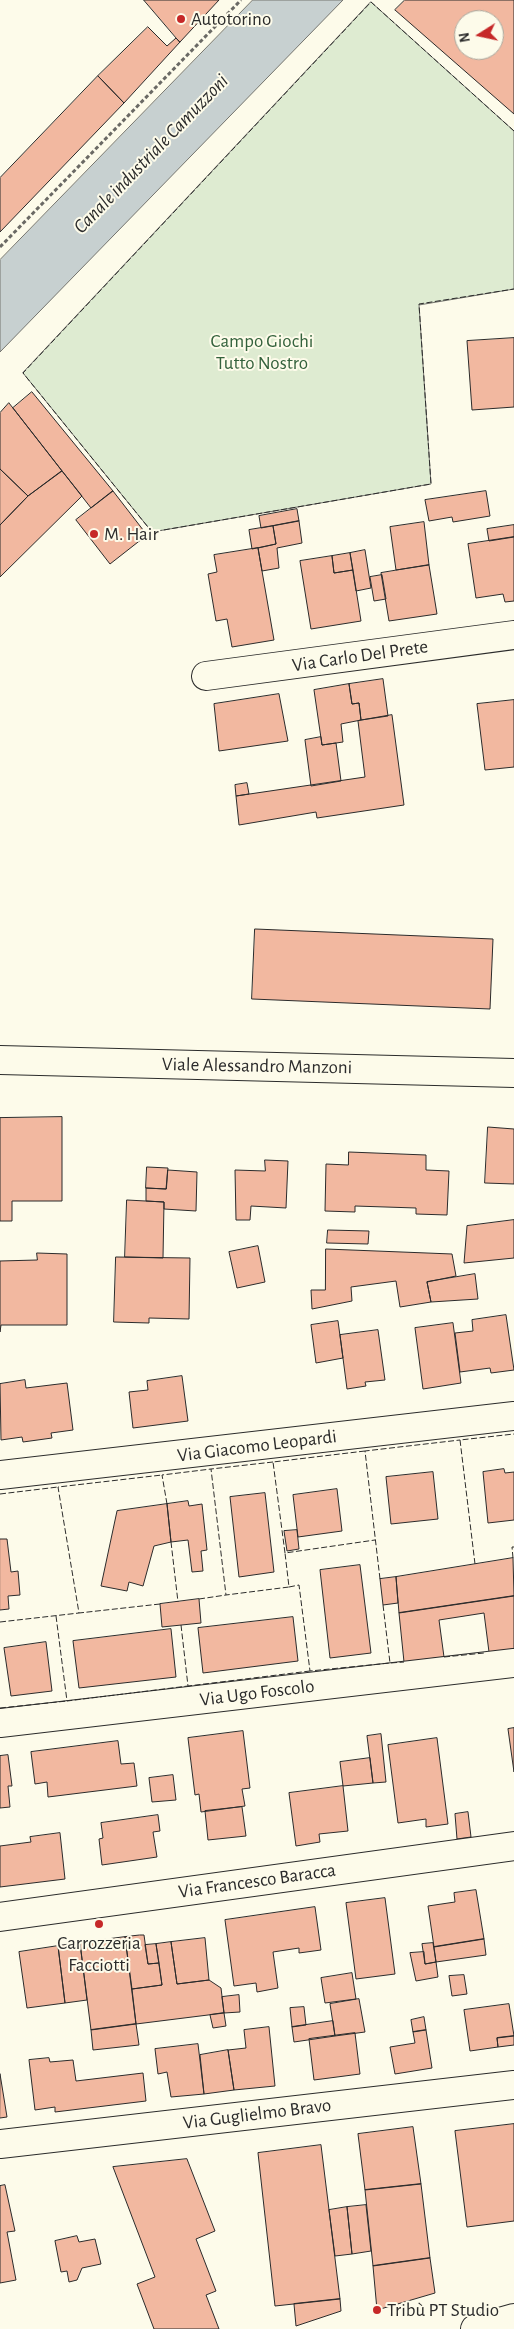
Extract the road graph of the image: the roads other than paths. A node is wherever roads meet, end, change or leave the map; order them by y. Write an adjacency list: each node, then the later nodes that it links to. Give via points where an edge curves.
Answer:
1 (514, 635): 2 (street, Via Carlo Del Prete)
2 (206, 676)
3 (0, 1060): 4 (street, Viale Alessandro Manzoni)
4 (514, 1073)
5 (514, 1416): 6 (street, Via Giacomo Leopardi)
6 (0, 1475)
7 (514, 1663): 8 (street, Via Ugo Foscolo)
8 (0, 1724)
9 (514, 1846): 10 (street, Via Francesco Baracca)
10 (0, 1917)
11 (514, 2085): 12 (street, Via Guglielmo Bravo)
12 (0, 2144)
13 (514, 2318): 14 (street)
14 (475, 2329)

